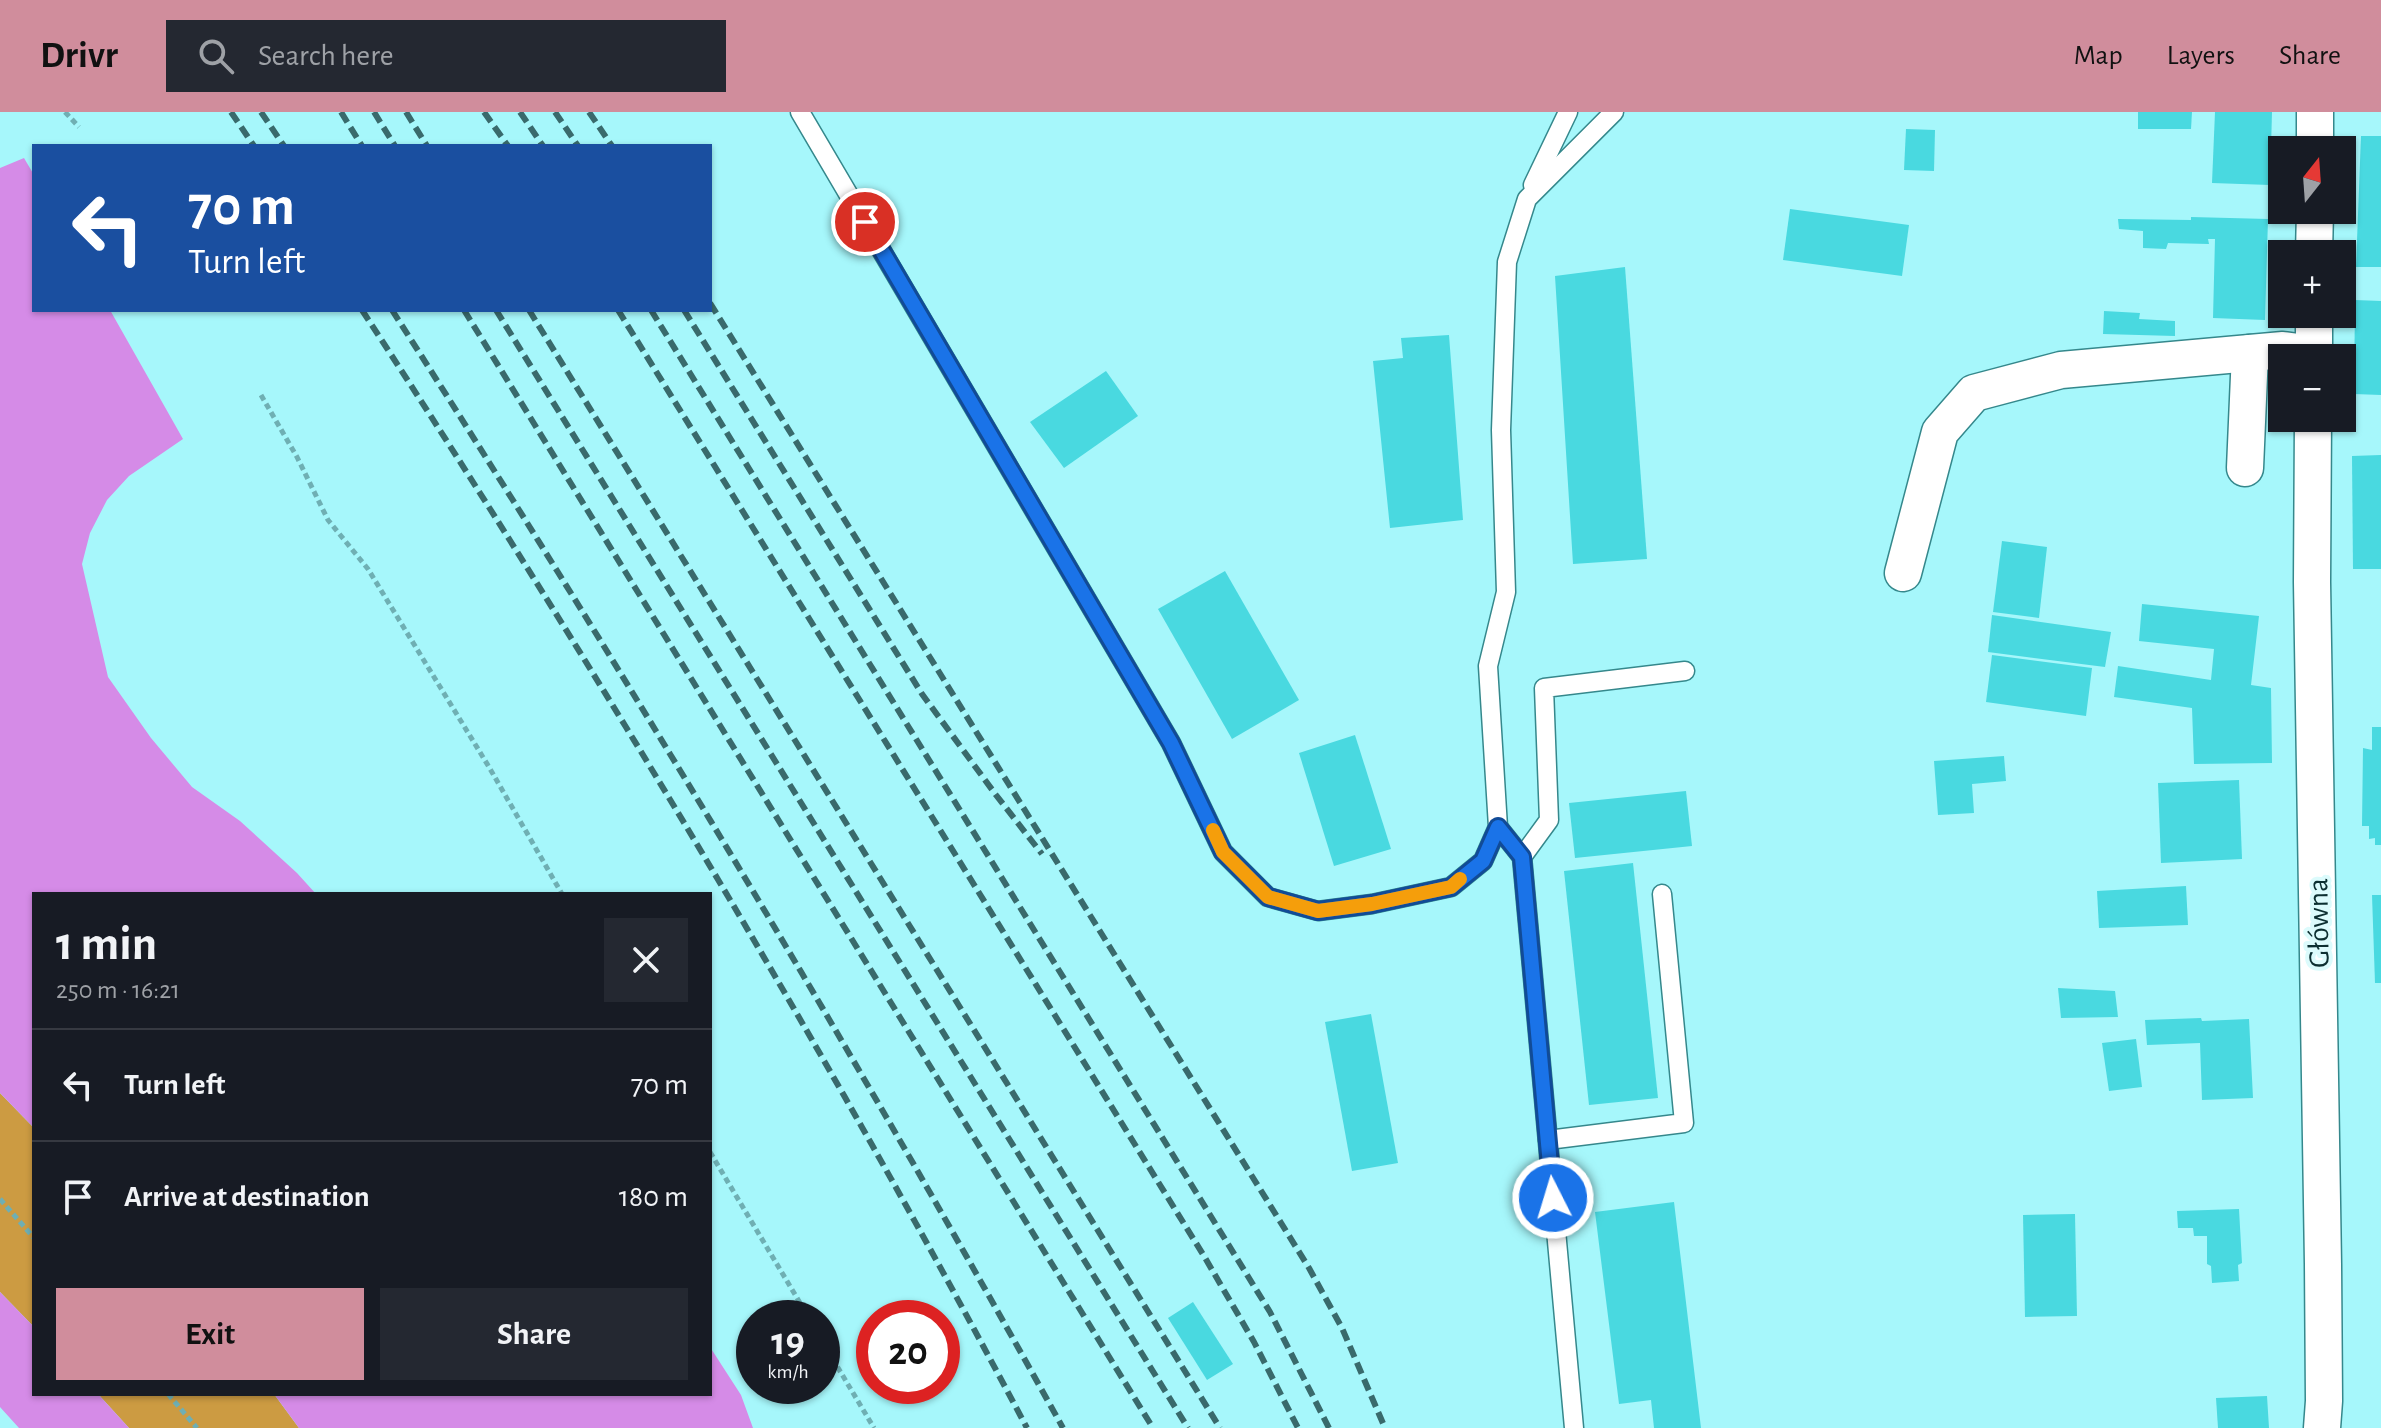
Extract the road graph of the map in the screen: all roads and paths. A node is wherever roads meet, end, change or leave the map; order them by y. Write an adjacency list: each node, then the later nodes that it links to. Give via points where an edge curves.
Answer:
1 (65, 112): 6 (path)
2 (800, 112): 16 (lane, via 1171,743 1223,852 1268,897 1318,911 1451,887 1483,861)
3 (1568, 112): 8 (lane)
4 (1614, 112): 8 (lane)
5 (2315, 112): 7 (street)
6 (79, 127)
7 (2315, 136)
8 (1527, 199): 16 (lane, via 1507,262 1501,430 1506,592 1488,666)
9 (2268, 351): 10 (street)
10 (2250, 353): 13 (street); 14 (street, via 2061,370 1974,393 1940,432)
11 (261, 395): 18 (path, via 328,520 368,569)
12 (2313, 432): 30 (street, Główna)
13 (2245, 468)
14 (1903, 573)
15 (1685, 671): 17 (lane, via 1544,688 1549,820)
16 (1498, 827): 17 (lane)
17 (1522, 857): 20 (lane)
18 (561, 892)
19 (1662, 894): 20 (lane, via 1684,1123)
20 (1548, 1140): 29 (lane)
21 (712, 1155): 24 (path)
22 (0, 1199): 23 (path)
23 (32, 1236)
24 (798, 1300)
25 (840, 1371): 28 (path)
26 (170, 1396): 27 (path)
27 (197, 1428)
28 (874, 1428)
29 (1574, 1428)
30 (2322, 1428)

